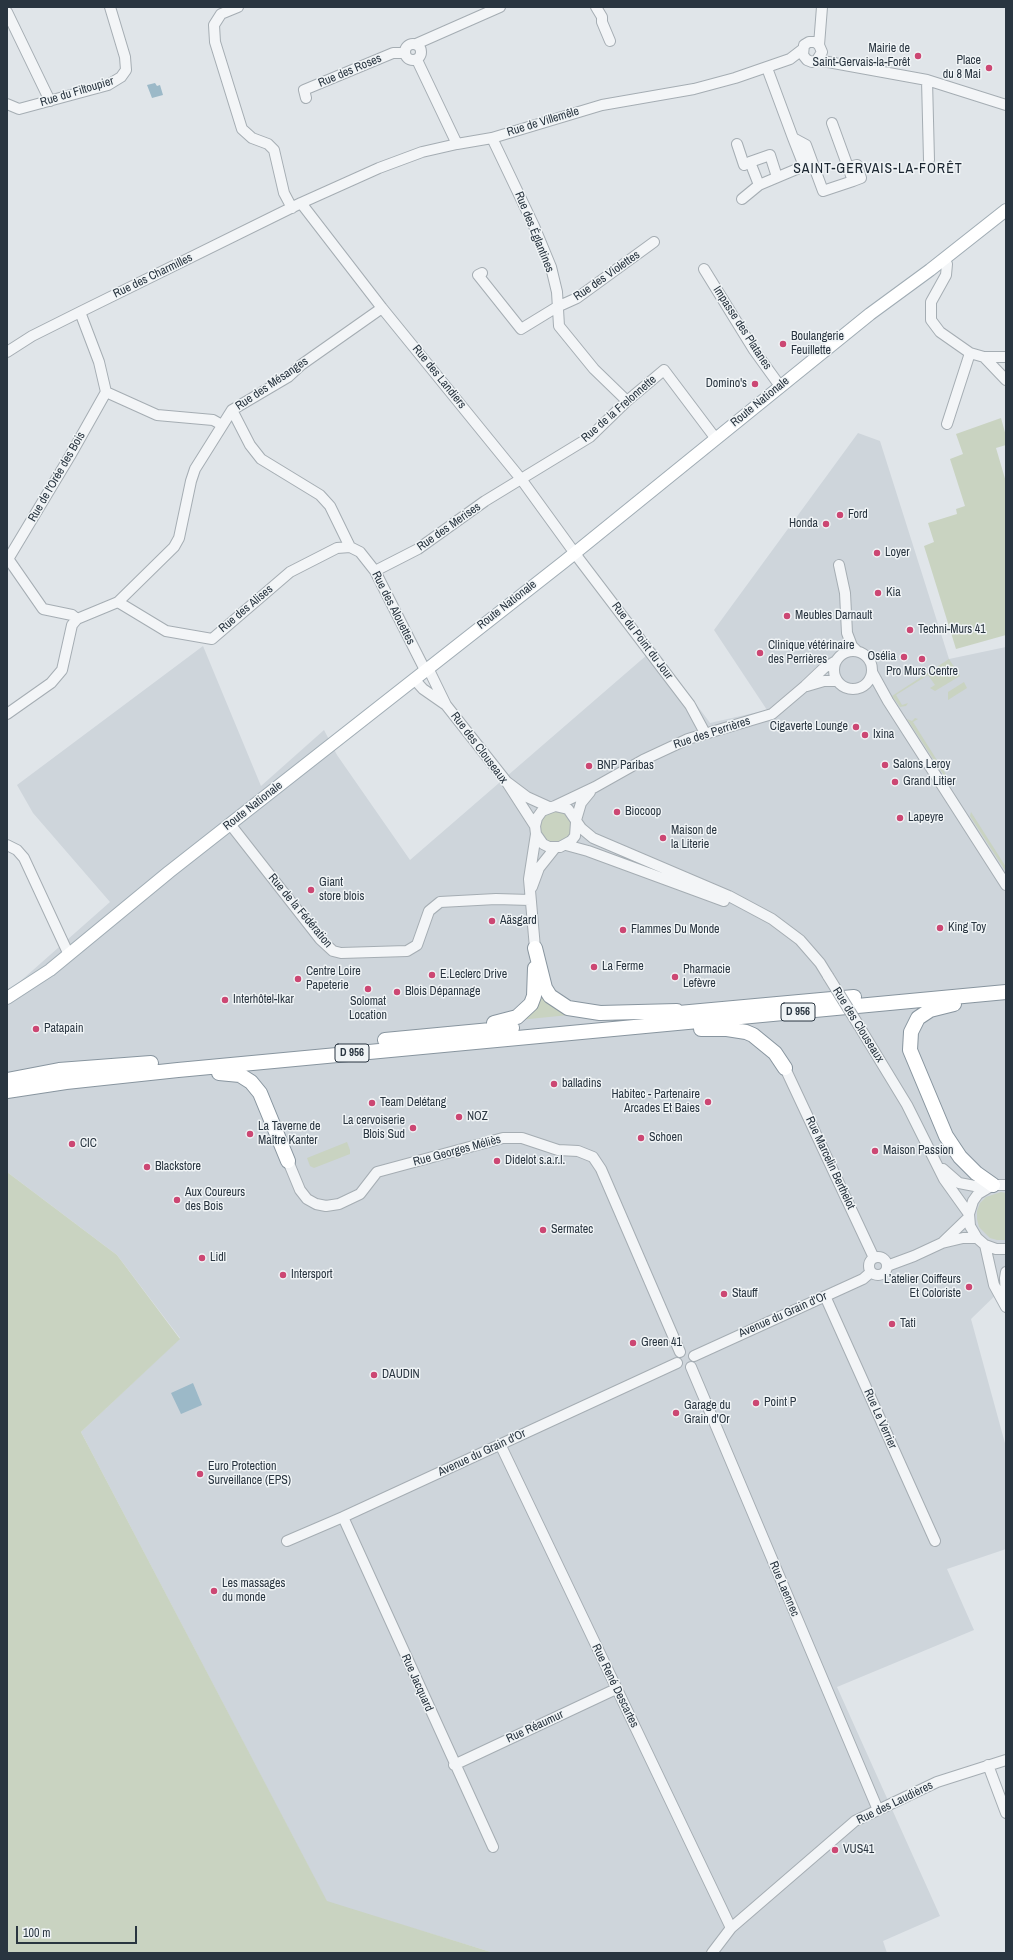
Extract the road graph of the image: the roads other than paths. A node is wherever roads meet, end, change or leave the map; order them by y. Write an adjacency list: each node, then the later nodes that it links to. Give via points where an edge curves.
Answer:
1 (110, 7): 15 (street, Rue du Filtoupier, via 125,57 126,70 121,77 108,84)
2 (238, 7): 29 (street, via 221,14 214,25 215,42 242,129 252,138 268,144 274,150 284,193)
3 (500, 7): 8 (street)
4 (596, 7): 7 (street)
5 (822, 7): 9 (street)
6 (7, 12): 15 (street)
7 (610, 41)
8 (416, 44): 10 (street, via 408,46); 11 (street, via 421,50)
9 (813, 51): 12 (street, Rue de Villemêle); 13 (street, via 843,65)
10 (405, 53): 11 (street, via 409,59); 14 (street, Rue des Roses, via 393,53 304,90)
11 (416, 60): 20 (street)
12 (767, 68): 19 (street, Rue de Villemêle, via 694,89 581,110); 24 (street, via 793,138)
13 (927, 80): 17 (street); 22 (street)
14 (306, 98)
15 (50, 101): 16 (street, Rue du Filtoupier, via 19,109)
16 (7, 104)
17 (1006, 105)
18 (832, 123): 24 (street, via 848,167 856,165 861,178 823,191)
19 (492, 138): 20 (street, Rue de Villemêle); 35 (street, Rue des Églantines, via 551,267)
20 (457, 144): 28 (street, Rue de Villemêle, via 422,152 379,168)
21 (737, 144): 23 (street, via 744,165)
22 (929, 160)
23 (750, 162): 25 (street, via 770,155); 26 (street)
24 (808, 165): 25 (street)
25 (777, 177): 26 (street)
26 (759, 185): 27 (street)
27 (742, 199)
28 (301, 203): 29 (street, Rue des Charmilles); 36 (street, Rue des Landiers)
29 (292, 208): 37 (street, Rue des Charmilles)
30 (1006, 210): 32 (main road, Route Nationale)
31 (654, 242): 35 (street, Rue des Violettes, via 577,298)
32 (944, 259): 39 (street, via 947,264 946,275 931,302 931,320 940,332); 43 (main road, Route Nationale)
33 (704, 269): 43 (street, Impasse des Platanes, via 754,350)
34 (482, 273): 35 (street, Rue des Violettes, via 478,275 521,329)
35 (557, 307): 45 (street, Rue des Églantines, via 560,326 594,369)
36 (382, 308): 46 (street, Rue des Mésanges, via 288,376); 50 (street, Rue des Landiers)
37 (80, 312): 38 (street, Rue des Charmilles, via 32,336); 44 (street, via 99,362)
38 (7, 352)
39 (970, 353): 40 (street); 47 (street)
40 (984, 357): 41 (street); 42 (street)
41 (1006, 357)
42 (1006, 380)
43 (780, 386): 49 (main road, Route Nationale)
44 (106, 392): 48 (street, via 157,415 213,420); 53 (street, Rue de l'Orée des Bois)
45 (627, 401): 49 (street, Rue de la Frelonnette, via 664,370); 50 (street, Rue de la Frelonnette, via 590,437)
46 (232, 410): 48 (street, Rue des Mésanges); 51 (street, Rue des Alouettes, via 250,445 261,459 320,495 330,506)
47 (947, 424)
48 (222, 425): 56 (street, Rue des Mésanges, via 191,481 179,538 174,547)
49 (716, 439): 52 (main road, Route Nationale)
50 (521, 479): 52 (street, Rue des Landiers); 55 (street, Rue des Merises, via 485,501 418,549)
51 (350, 547): 55 (street, Rue des Alouettes, via 360,552); 56 (street, Rue des Alises, via 337,548 290,572 212,639 166,631)
52 (574, 553): 61 (main road, Route Nationale); 70 (street, Rue du Point du Jour, via 690,705)
53 (8, 561): 57 (street, via 43,608 72,615)
54 (839, 565): 58 (street, via 845,593)
55 (375, 571): 61 (street, Rue des Alouettes)
56 (118, 602): 57 (street, Rue des Mésanges)
57 (77, 619): 69 (street, via 72,626 62,670 51,683)
58 (847, 633): 59 (street); 60 (street)
59 (857, 651): 60 (street, via 849,651); 62 (street, via 867,657)
60 (839, 657): 64 (street, via 834,668); 65 (street, Rue des Perrières)
61 (427, 669): 63 (main road, Route Nationale); 68 (street, Rue des Alouettes)
62 (872, 672): 66 (street); 67 (street)
63 (414, 679): 68 (street, Rue des Clouseaux, via 426,692); 75 (main road, Route Nationale)
64 (837, 681): 65 (street, Rue des Perrières, via 824,680); 66 (street, via 846,688)
65 (805, 686): 70 (street, Rue des Perrières, via 772,714)
66 (863, 686): 67 (street, via 872,689)
67 (888, 701): 81 (street)
68 (446, 705): 71 (street, Rue des Clouseaux)
69 (7, 714)
70 (705, 733): 72 (street, Rue des Perrières, via 663,749)
71 (506, 781): 73 (street, via 527,797); 76 (street, Rue des Clouseaux)
72 (595, 788): 73 (street, Rue des Perrières); 74 (street, Rue des Perrières, via 581,803)
73 (552, 806): 74 (street, via 568,809); 76 (street, via 542,811 537,818)
74 (576, 821): 78 (street, via 575,836); 80 (street, Rue des Clouseaux, via 593,838)
75 (230, 824): 82 (street, Rue de la Fédération, via 320,939 341,953 406,951 417,945 429,911 440,902); 84 (main road, Route Nationale)
76 (536, 830): 79 (street, via 543,844); 82 (street, via 528,879)
77 (7, 845): 84 (street, via 17,850 24,858)
78 (566, 845): 79 (street); 80 (street, Rue des Clouseaux)
79 (555, 848): 82 (street, via 539,868)
80 (660, 877): 96 (street, Rue des Clouseaux, bridge, via 756,911 800,940 820,963 890,1075)
81 (1006, 885)
82 (530, 896): 83 (street)
83 (535, 948): 89 (highway, D 956, via 548,992 558,1003 568,1008 600,1013); 91 (highway, D 956, via 534,996 526,1010 517,1017)
84 (69, 955): 88 (main road, Route Nationale)
85 (1006, 982): 89 (highway, D 956)
86 (1006, 992): 87 (highway, D 956)
87 (975, 995): 90 (highway, D 956); 98 (highway, D 956, via 961,1003 923,1013 914,1025 910,1046 946,1136 960,1157 976,1173)
88 (7, 998)
89 (711, 1010): 91 (highway, D 956)
90 (621, 1028): 92 (highway, D 956, via 727,1029 746,1032 767,1045); 93 (highway, D 956)
91 (457, 1033): 94 (highway, D 956, via 59,1070)
92 (785, 1068): 103 (street, Rue Marcelin Berthelot)
93 (178, 1070): 95 (highway, D 956); 97 (highway, via 194,1075 227,1072 240,1075 251,1082 260,1093)
94 (7, 1080)
95 (7, 1091)
96 (936, 1160): 98 (street, Rue des Clouseaux, via 951,1178 965,1186); 99 (street, Rue des Clouseaux, via 944,1179)
97 (288, 1161): 110 (street, Rue Georges Méliès, via 300,1190 307,1199 326,1206 339,1204 360,1194 377,1172 503,1138 522,1138 558,1150 578,1151 593,1157)
98 (995, 1186): 99 (street, via 973,1201)
99 (969, 1216): 100 (street, Rue des Clouseaux, via 970,1226); 101 (street)
100 (981, 1241): 101 (street, via 963,1238); 102 (street, via 996,1248); 109 (street, via 994,1285)
101 (942, 1243): 104 (street)
102 (1006, 1249)
103 (874, 1258): 104 (street, via 881,1258); 105 (street, via 870,1263)
104 (887, 1266): 105 (street, via 882,1274)
105 (871, 1272): 107 (street, Avenue du Grain d'Or, via 863,1279)
106 (1006, 1272): 108 (street)
107 (825, 1296): 111 (street, Avenue du Grain d'Or); 117 (street, Rue Le Verrier)
108 (1006, 1298)
109 (1006, 1307)
110 (680, 1352): 111 (street, via 686,1350); 112 (street)
111 (694, 1356): 113 (street)
112 (676, 1363): 113 (street, via 681,1368); 114 (street, Avenue du Grain d'Or)
113 (691, 1368): 122 (street, Rue Laennec)
114 (500, 1444): 115 (street, Avenue du Grain d'Or); 118 (street, Rue René Descartes)
115 (343, 1517): 116 (street, Avenue du Grain d'Or); 120 (street, Rue Jacquard)
116 (287, 1541)
117 (935, 1541)
118 (616, 1689): 120 (street, Rue Réaumur); 125 (street, Rue René Descartes)
119 (1006, 1760): 121 (street, Rue des Laudières)
120 (454, 1765): 124 (street, Rue Jacquard)
121 (988, 1765): 122 (street, Rue des Laudières, via 937,1782); 123 (street)
122 (878, 1810): 125 (street, Rue des Laudières, via 855,1822)
123 (1006, 1813)
124 (493, 1847)
125 (731, 1928): 126 (street, Rue des Laudières)
126 (712, 1953)

